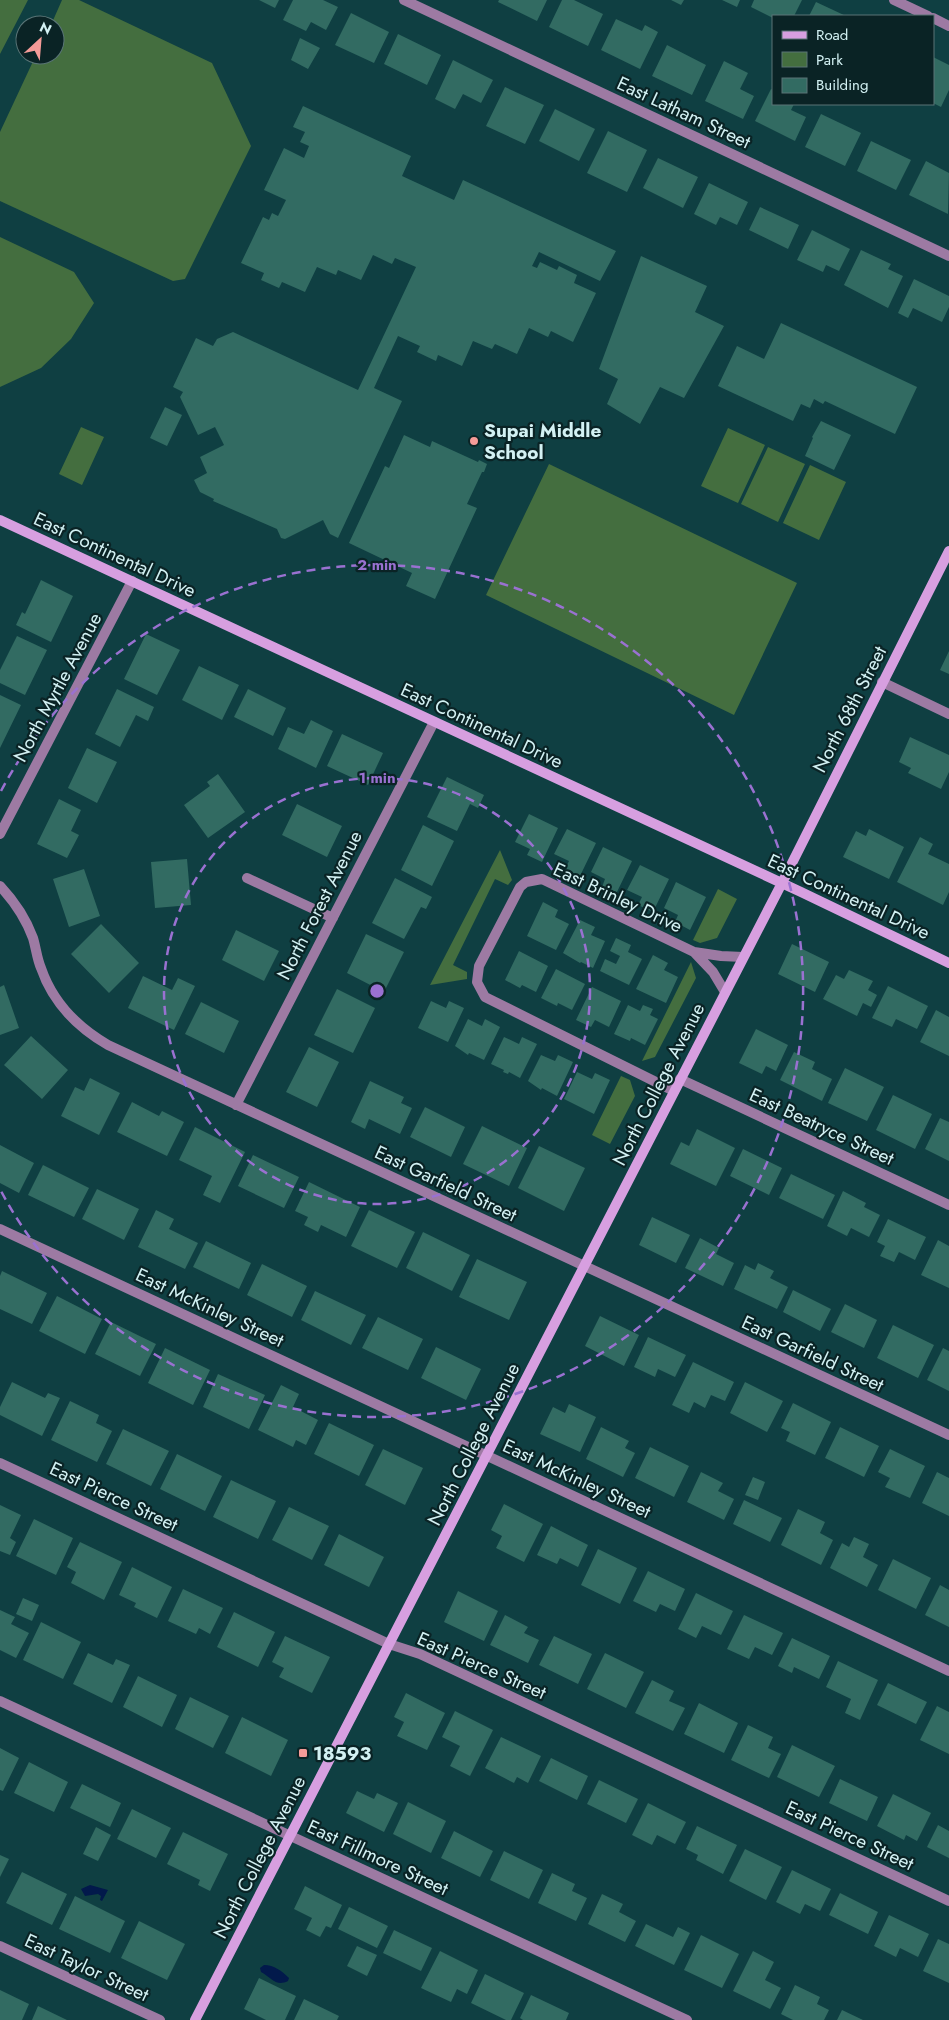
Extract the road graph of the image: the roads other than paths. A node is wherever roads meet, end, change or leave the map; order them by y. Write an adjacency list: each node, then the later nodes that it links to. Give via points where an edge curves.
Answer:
1 (404, 0): 6 (street, East Latham Street)
2 (894, 0): 3 (street)
3 (926, 15)
4 (934, 18): 5 (street)
5 (949, 26)
6 (949, 256)
7 (0, 520): 9 (street, East Continental Drive)
8 (949, 551): 10 (street, North 68th Street)
9 (132, 582): 12 (street, East Continental Drive); 13 (street, North Myrtle Avenue)
10 (882, 682): 11 (street); 15 (street, North 68th Street)
11 (949, 714)
12 (434, 722): 15 (street, East Continental Drive); 17 (street, North Forest Avenue)
13 (0, 834)
14 (247, 878): 17 (street)
15 (782, 883): 19 (street, North College Avenue); 20 (street, East Continental Drive)
16 (0, 886): 24 (street, East Garfield Street, via 20,911 33,939 46,982 72,1019 108,1046)
17 (332, 918): 24 (street, North Forest Avenue)
18 (694, 952): 19 (street, East Brinley Drive); 21 (street, East Brinley Drive, via 713,972); 23 (street, East Brinley Drive, via 542,879 526,882 520,887 479,966 477,982 492,1002)
19 (743, 957): 21 (street, North College Avenue)
20 (949, 963)
21 (725, 992): 22 (street, North College Avenue)
22 (680, 1079): 23 (street, North College Avenue); 25 (street, East Beatryce Street)
23 (674, 1090): 27 (street, North College Avenue)
24 (236, 1105): 27 (street, East Garfield Street)
25 (949, 1205)
26 (0, 1229): 29 (street, East McKinley Street)
27 (584, 1266): 28 (street, East Garfield Street); 29 (street, North College Avenue)
28 (949, 1435)
29 (486, 1455): 31 (street, North College Avenue); 32 (street, East McKinley Street)
30 (0, 1463): 31 (street, East Pierce Street)
31 (389, 1644): 34 (street, North College Avenue); 35 (street, East Pierce Street, via 428,1658)
32 (949, 1671)
33 (0, 1701): 34 (street, East Fillmore Street)
34 (290, 1836): 38 (street, North College Avenue); 39 (street, East Fillmore Street)
35 (949, 1901)
36 (0, 1946): 37 (street, East Taylor Street)
37 (160, 2020)
38 (195, 2020)
39 (687, 2020)

